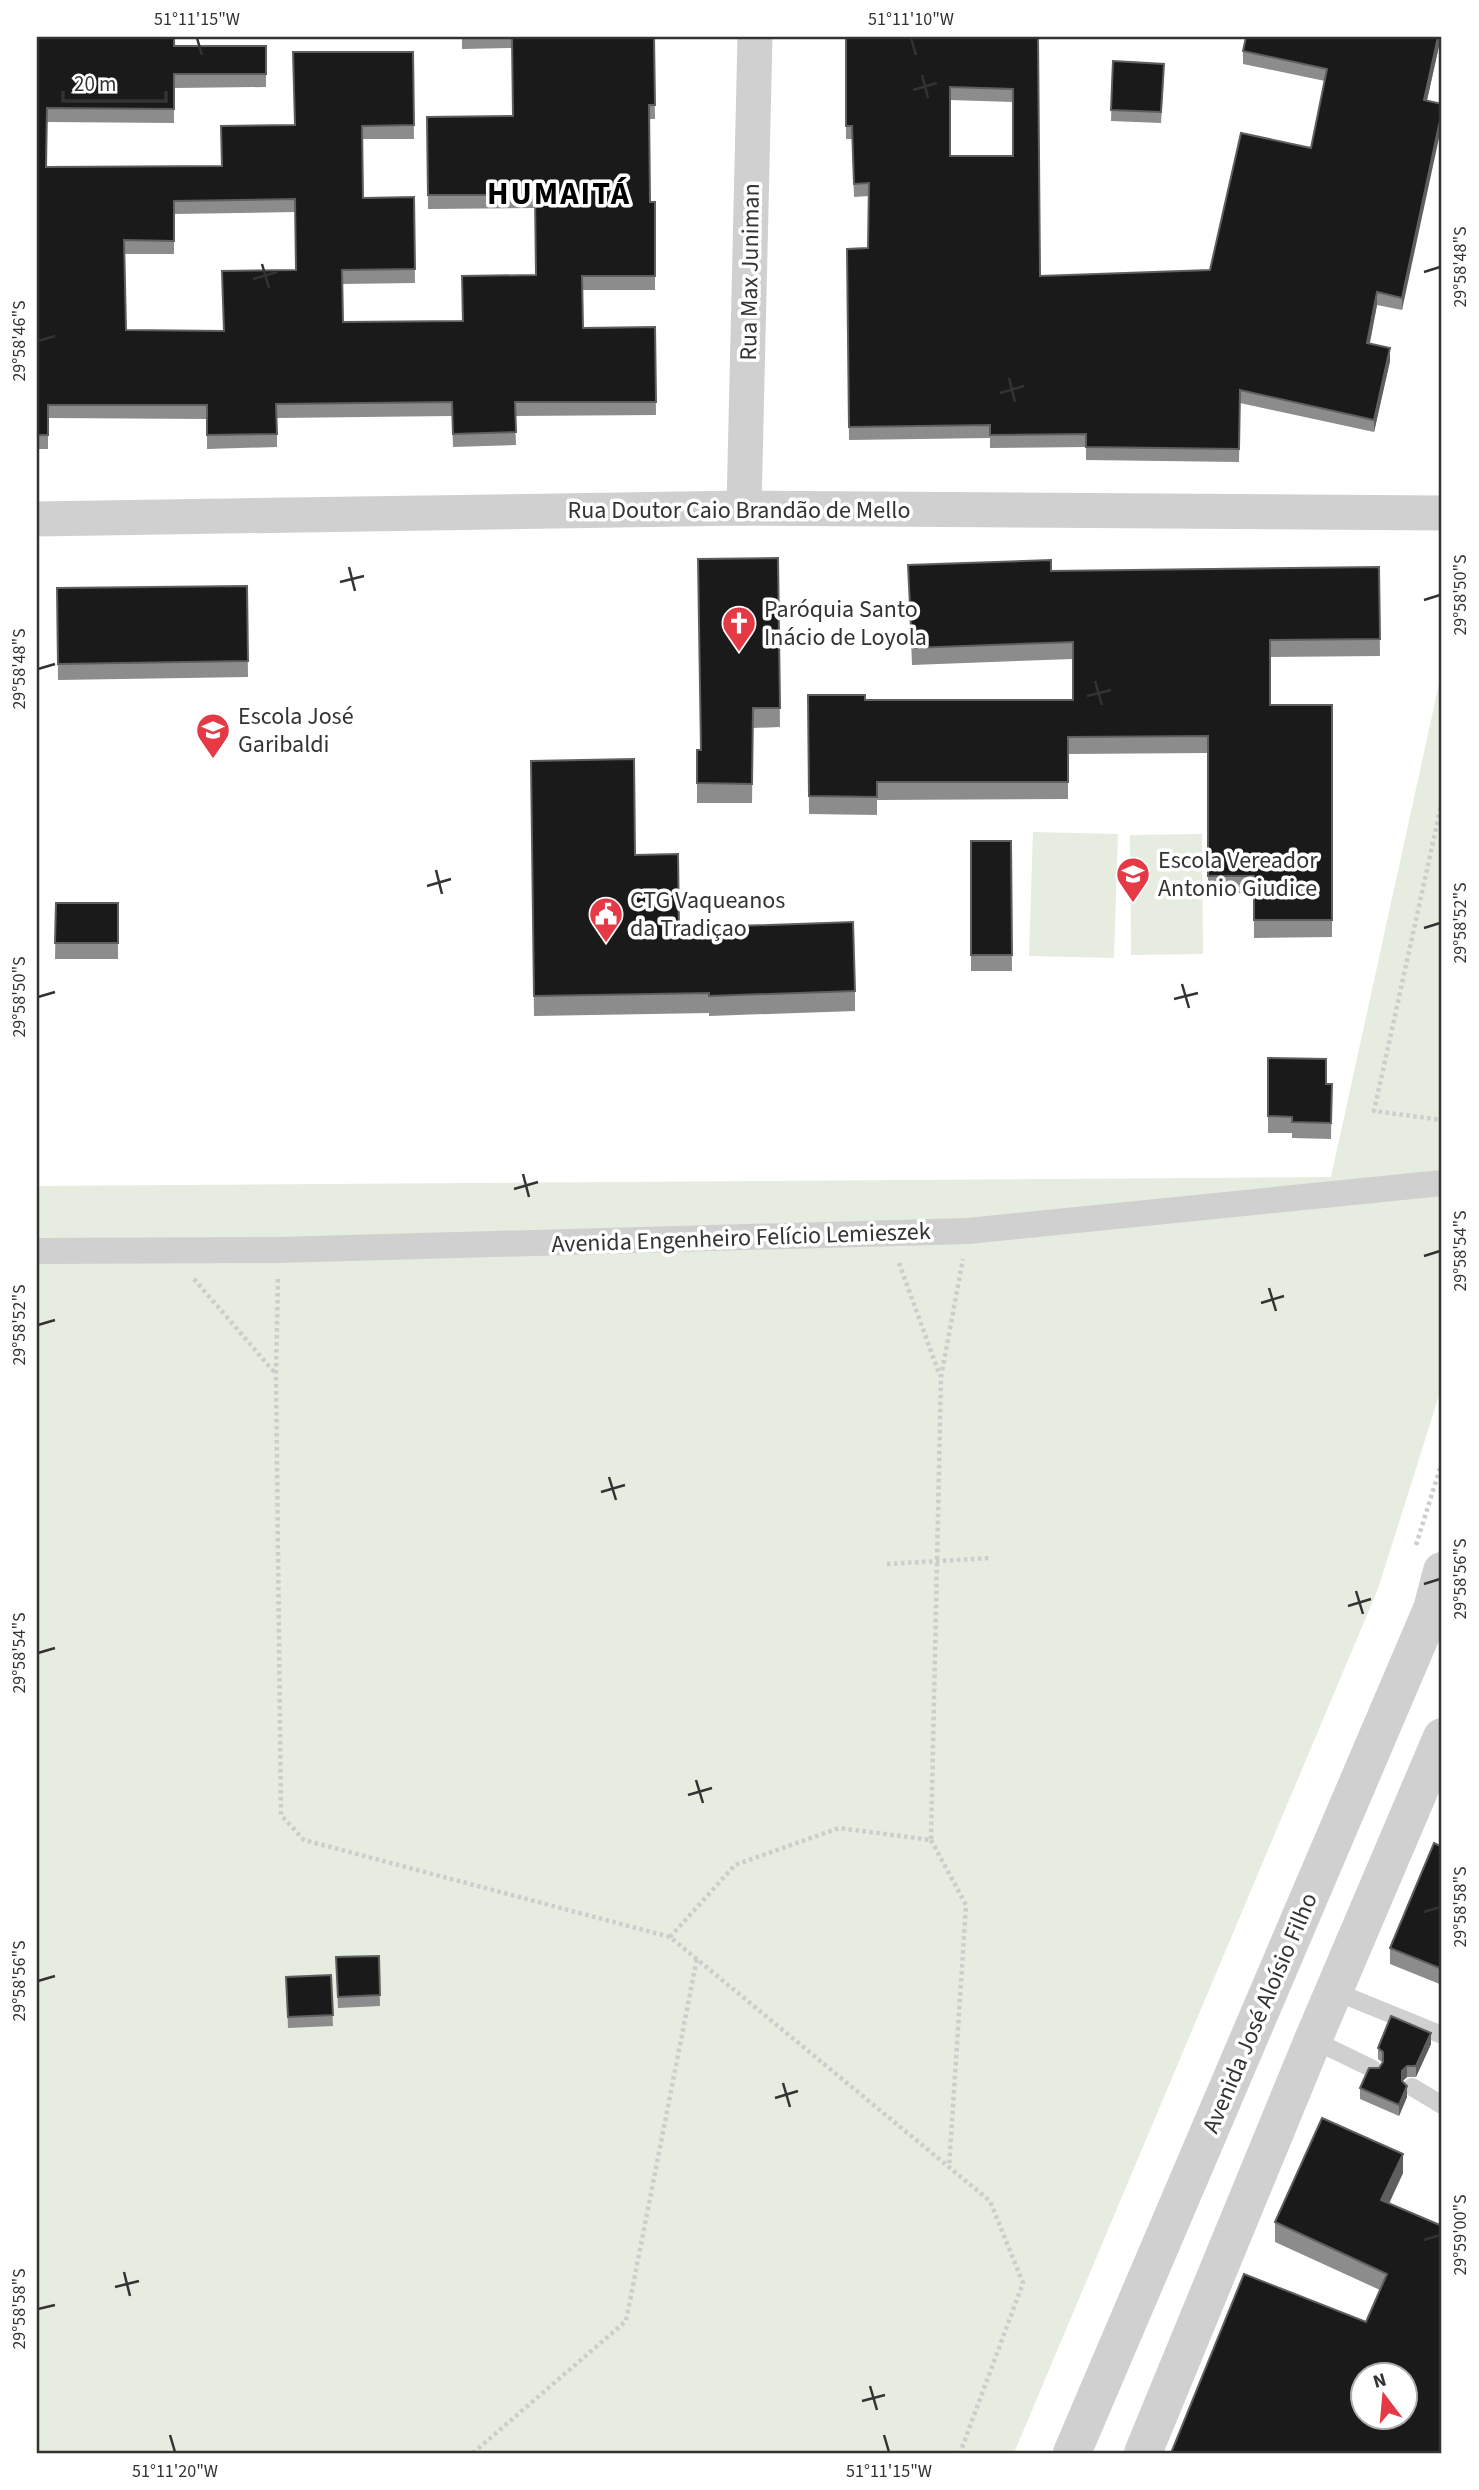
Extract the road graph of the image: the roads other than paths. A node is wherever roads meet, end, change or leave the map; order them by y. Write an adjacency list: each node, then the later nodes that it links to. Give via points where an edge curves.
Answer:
1 (755, 37): 2 (street, Rua Max Juniman)
2 (744, 508): 3 (street, Rua Doutor Caio Brandão de Mello); 4 (street, Rua Doutor Caio Brandão de Mello)
3 (1442, 513)
4 (37, 519)
5 (1442, 1184): 6 (street, Avenida Engenheiro Felício Lemieszek, via 968,1231 278,1250)
6 (37, 1251)
7 (1442, 1571): 15 (street, Avenida José Aloísio Filho, via 1432,1609)
8 (1442, 1737): 9 (street)
9 (1334, 1991): 10 (lane); 11 (street)
10 (1442, 2035)
11 (1313, 2040): 12 (lane); 16 (street)
12 (1373, 2069)
13 (1412, 2087): 14 (lane)
14 (1442, 2105)
15 (1072, 2453)
16 (1143, 2453)

